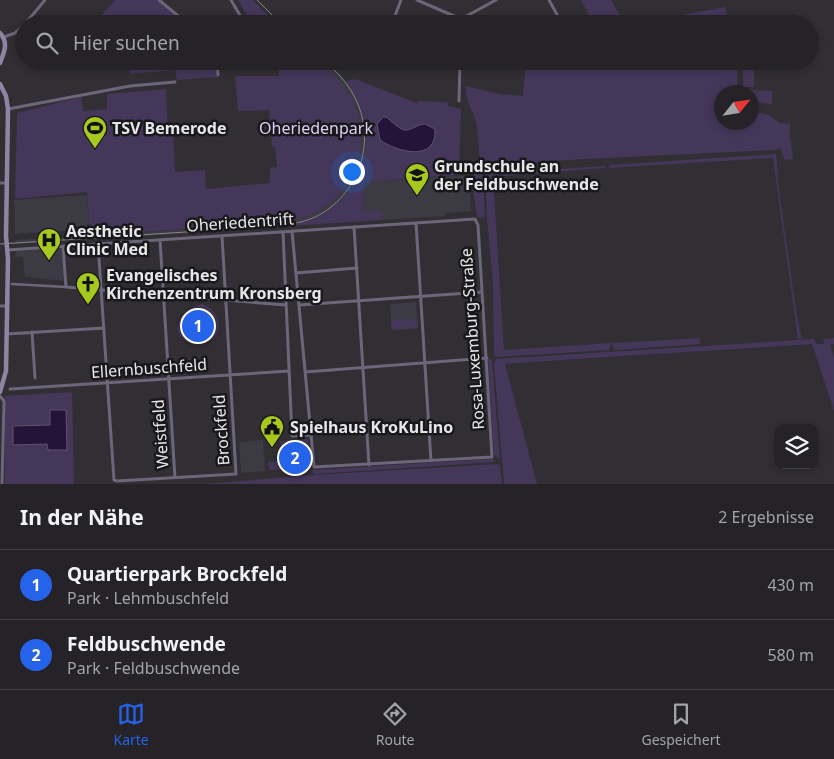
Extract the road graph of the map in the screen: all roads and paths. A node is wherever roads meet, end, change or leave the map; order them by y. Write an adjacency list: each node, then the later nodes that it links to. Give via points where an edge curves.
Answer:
1 (45, 0): 8 (street)
2 (159, 0): 9 (street)
3 (231, 0): 10 (street)
4 (401, 0): 11 (street)
5 (417, 0): 12 (street)
6 (496, 0): 13 (street)
7 (549, 0): 14 (street)
8 (32, 15)
9 (177, 15)
10 (240, 15)
11 (395, 15)
12 (452, 15)
13 (468, 15)
14 (557, 15)
15 (0, 33): 17 (main road)
16 (15, 33): 17 (street)
17 (4, 37): 18 (main road, via 6,47)
18 (0, 63)
19 (218, 70): 21 (street)
20 (460, 70): 24 (street)
21 (218, 75)
22 (175, 82): 25 (street, via 130,86)
23 (0, 84): 25 (main road)
24 (459, 101)
25 (8, 109): 27 (main road)
26 (0, 183): 27 (street)
27 (7, 183): 38 (main road)
28 (475, 219): 29 (street, Oheriedentrift); 44 (street, Rosa-Luxemburg-Straße)
29 (416, 223): 30 (street, Oheriedentrift); 46 (street)
30 (354, 227): 31 (street, Oheriedentrift); 39 (street)
31 (292, 231): 32 (street, Oheriedentrift); 40 (street)
32 (283, 232): 33 (street, Oheriedentrift); 49 (street)
33 (222, 236): 34 (street, Oheriedentrift); 47 (street, Brockfeld)
34 (160, 240): 35 (street, Oheriedentrift); 45 (street, Weistfeld)
35 (98, 244): 36 (street, Oheriedentrift); 43 (street)
36 (63, 246): 38 (street, Oheriedentrift); 42 (street)
37 (1, 250): 38 (main road)
38 (7, 250): 52 (main road)
39 (357, 268): 40 (street); 48 (street)
40 (296, 273): 50 (street)
41 (12, 284): 42 (street)
42 (66, 287): 43 (street)
43 (101, 290): 45 (street); 53 (street)
44 (482, 292): 46 (street); 56 (street, Rosa-Luxemburg-Straße)
45 (163, 295): 47 (street); 63 (street, Weistfeld)
46 (420, 296): 48 (street); 57 (street)
47 (226, 300): 49 (street); 61 (street, Brockfeld)
48 (359, 301): 50 (street); 58 (street)
49 (286, 304): 59 (street)
50 (299, 305): 60 (street)
51 (0, 306): 52 (street)
52 (6, 306): 55 (main road)
53 (104, 328): 54 (street); 64 (street)
54 (32, 332): 55 (street); 62 (street)
55 (6, 334): 66 (main road, via 6,371)
56 (487, 358): 57 (street); 68 (street, Rosa-Luxemburg-Straße, via 492,457)
57 (425, 363): 58 (street); 68 (street)
58 (363, 369): 60 (street); 69 (street)
59 (289, 371): 61 (street, Ellernbuschfeld); 67 (street, via 292,436)
60 (305, 372): 67 (street)
61 (230, 375): 63 (street, Ellernbuschfeld); 70 (street, Brockfeld, via 236,474)
62 (35, 378)
63 (169, 379): 64 (street, Ellernbuschfeld); 70 (street, Weistfeld)
64 (107, 383): 65 (street, Ellernbuschfeld); 70 (street, via 114,480)
65 (10, 389)
66 (0, 394): 71 (street, via 4,401)
67 (311, 435): 69 (street, via 314,468)
68 (431, 461): 69 (street)
69 (369, 465)
70 (175, 478)
71 (2, 484)

